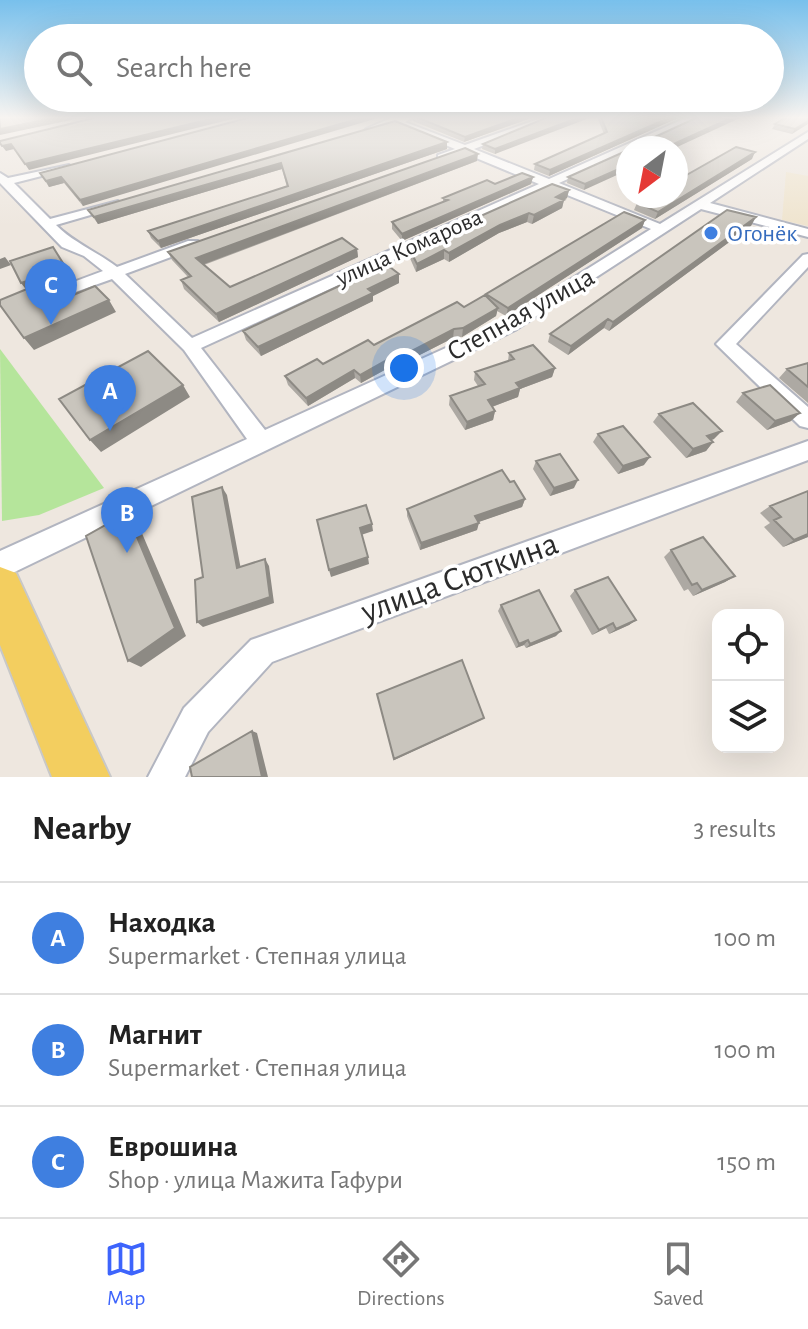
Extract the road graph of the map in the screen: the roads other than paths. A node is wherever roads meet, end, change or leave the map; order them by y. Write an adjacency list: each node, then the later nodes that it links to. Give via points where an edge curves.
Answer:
1 (452, 153): 5 (street)
2 (474, 153): 8 (street)
3 (616, 153): 8 (street, улица Комарова)
4 (780, 153): 10 (street, Степная улица)
5 (435, 159)
6 (82, 163): 7 (street)
7 (3, 179): 11 (street)
8 (549, 184): 12 (street); 18 (street, улица Комарова)
9 (122, 201): 11 (street)
10 (701, 205): 12 (street, Степная улица); 13 (street)
11 (46, 224): 16 (street, via 67,244)
12 (664, 230): 20 (street, Степная улица, via 509,326)
13 (808, 233)
14 (201, 241): 16 (street)
15 (808, 258): 19 (street, via 725,344)
16 (114, 272): 17 (street); 18 (street)
17 (58, 293)
18 (190, 346): 20 (street)
19 (808, 420)
20 (261, 441): 22 (street, Степная улица)
21 (808, 450): 25 (street, улица Сюткина, via 262,651 196,720)
22 (0, 565)
23 (0, 589): 24 (main road)
24 (81, 777)
25 (166, 777)

